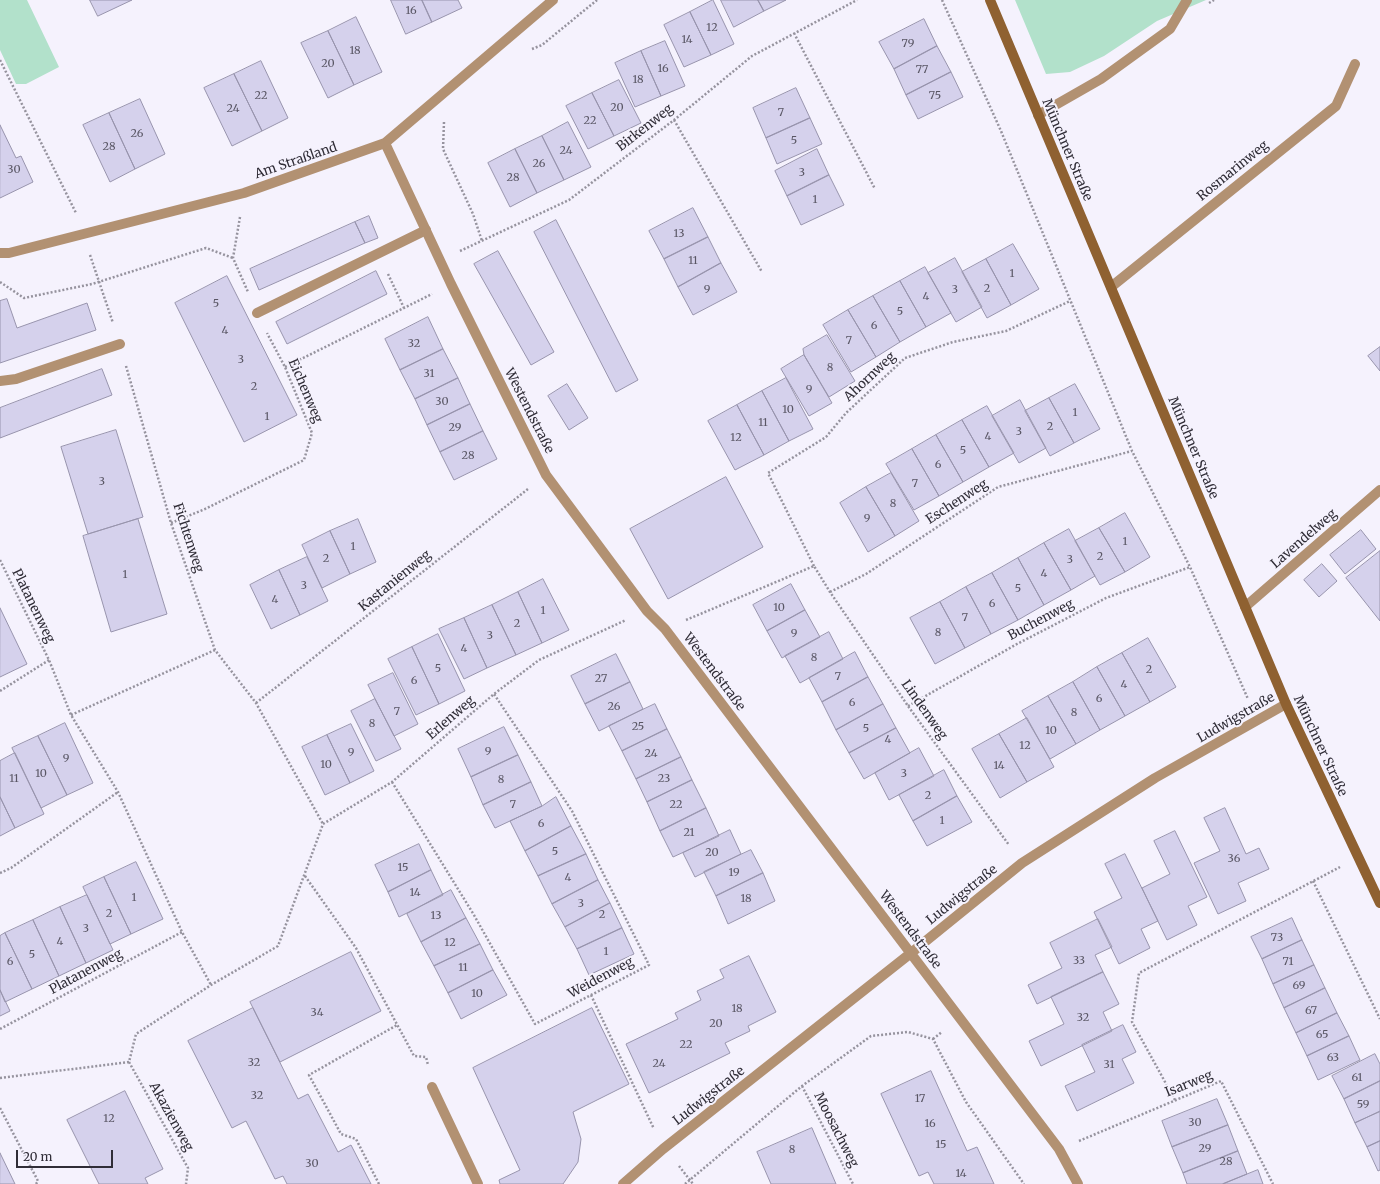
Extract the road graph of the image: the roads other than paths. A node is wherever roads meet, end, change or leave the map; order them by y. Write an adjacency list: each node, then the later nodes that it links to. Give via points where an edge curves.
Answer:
1 (553, 0): 6 (street, Am Straßland)
2 (990, 0): 5 (street, Münchner Straße)
3 (1187, 0): 5 (street, via 1170,29 1101,79)
4 (1355, 64): 9 (street, Rosmarinweg, via 1336,106)
5 (1038, 115): 9 (street, Münchner Straße)
6 (385, 143): 7 (street, Westendstraße); 8 (street, Am Straßland, via 244,193 84,235)
7 (426, 230): 10 (street); 17 (street, Westendstraße, via 546,475 647,611 665,628)
8 (0, 253)
9 (1111, 287): 14 (street, Münchner Straße)
10 (257, 313)
11 (120, 344): 12 (street, via 16,379)
12 (0, 381)
13 (1380, 490): 14 (street, Lavendelweg)
14 (1245, 607): 15 (street, Münchner Straße)
15 (1286, 704): 16 (street, Münchner Straße); 17 (street, Ludwigstraße, via 1156,778 1022,863)
16 (1380, 903)
17 (911, 953): 20 (street, Ludwigstraße, via 663,1149); 21 (street, Westendstraße, via 1059,1149)
18 (432, 1086): 19 (street)
19 (478, 1184)
20 (623, 1184)
21 (1078, 1184)

